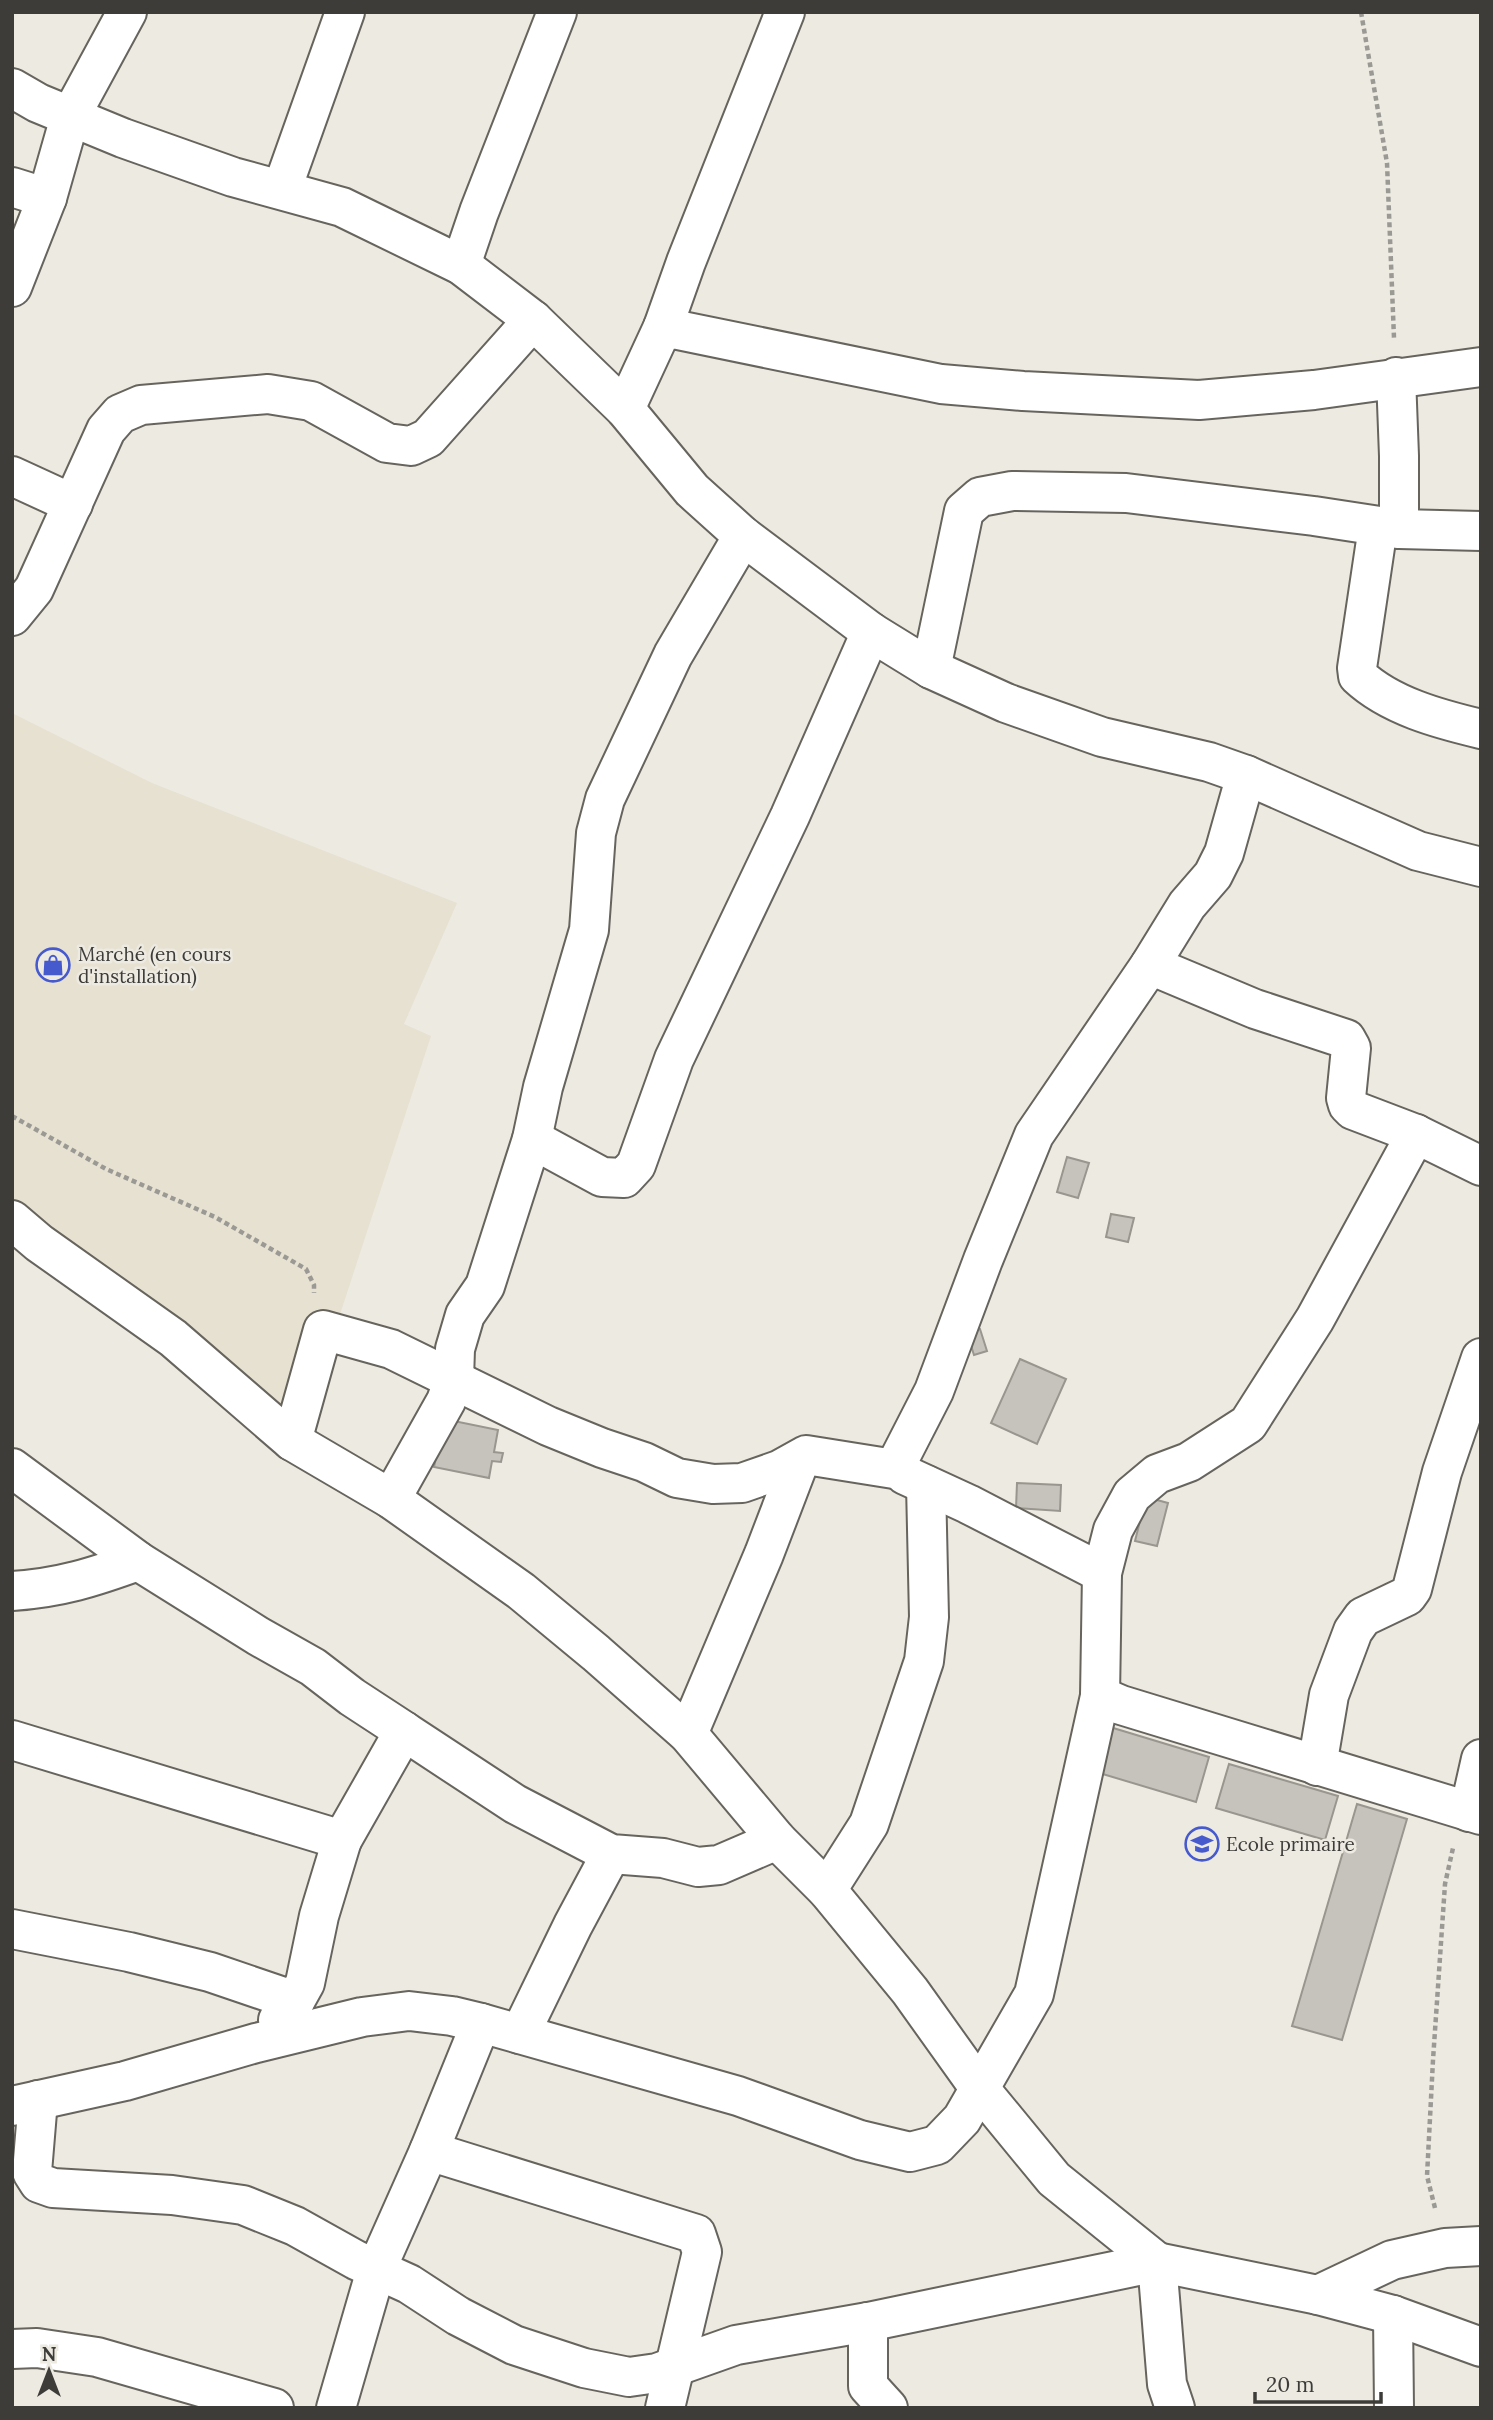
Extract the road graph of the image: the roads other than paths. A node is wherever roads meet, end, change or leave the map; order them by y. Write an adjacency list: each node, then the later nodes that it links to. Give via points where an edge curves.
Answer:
1 (127, 12): 6 (street)
2 (345, 12): 7 (street)
3 (557, 12): 9 (street)
4 (785, 12): 12 (street)
5 (12, 88): 6 (street)
6 (70, 117): 7 (street, via 233,177); 8 (street)
7 (282, 189): 9 (street, via 342,207)
8 (30, 192): 10 (street)
9 (461, 265): 11 (street)
10 (12, 287)
11 (533, 320): 15 (street); 17 (street, via 428,438 411,446 387,443 311,401 268,394 141,405 120,414 106,430)
12 (663, 327): 14 (street, via 941,384 1023,391 1199,400); 15 (street)
13 (1481, 367): 14 (street)
14 (1396, 377): 18 (street, via 1399,456)
15 (625, 409): 20 (street, via 692,490)
16 (12, 476): 17 (street)
17 (73, 504): 21 (street, via 34,589)
18 (1388, 528): 19 (street); 23 (street, via 1126,493 1012,491 980,497 964,511); 24 (street, via 1358,676 1409,707)
19 (1481, 531)
20 (743, 536): 22 (street); 29 (street, via 673,655 605,799 596,834 589,930)
21 (12, 616)
22 (871, 632): 23 (street); 29 (street, via 790,816 674,1059 636,1165 624,1178 602,1177)
23 (931, 669): 25 (street, via 1006,703 1102,737)
24 (1481, 729)
25 (1246, 775): 26 (street, via 1418,851); 27 (street, via 1224,853 1213,875 1187,905)
26 (1481, 867)
27 (1150, 965): 28 (street, via 1255,1009 1346,1039 1351,1048 1348,1105); 37 (street, via 1034,1135 934,1391)
28 (1416, 1134): 30 (street); 40 (street, via 1315,1319 1248,1424 1189,1462 1157,1474 1132,1494 1113,1530)
29 (532, 1139): 33 (street, via 485,1286 466,1315 455,1349)
30 (1481, 1166)
31 (12, 1220): 34 (street, via 173,1338)
32 (1480, 1367): 47 (street, via 1442,1472 1412,1589 1407,1596 1363,1617 1353,1631 1329,1695)
33 (454, 1380): 34 (street, via 391,1349 323,1330); 35 (street, via 548,1426 677,1478 743,1483); 38 (street)
34 (292, 1441): 38 (street)
35 (800, 1460): 37 (street, via 814,1456); 44 (street)
36 (12, 1468): 39 (street)
37 (910, 1477): 40 (street); 52 (street, via 929,1617 924,1661 869,1824)
38 (391, 1499): 44 (street, via 521,1591)
39 (138, 1561): 41 (street, via 80,1582); 43 (street, via 313,1667)
40 (1102, 1573): 42 (street)
41 (12, 1591)
42 (1100, 1696): 47 (street); 58 (street, via 1034,1994)
43 (404, 1731): 49 (street); 51 (street, via 515,1804)
44 (688, 1734): 50 (street)
45 (12, 1740): 49 (street)
46 (1481, 1759): 48 (street)
47 (1317, 1766): 48 (street)
48 (1475, 1814)
49 (342, 1840): 54 (street, via 305,1983)
50 (777, 1840): 51 (street, via 719,1866); 52 (street)
51 (611, 1854): 56 (street)
52 (827, 1890): 58 (street, via 910,1991)
53 (12, 1929): 54 (street, via 210,1972)
54 (295, 2001): 57 (street)
55 (481, 2023): 56 (street); 57 (street, via 409,2011 362,2017); 60 (street)
56 (520, 2034): 58 (street, via 738,2096 860,2140 910,2152 937,2145 962,2119)
57 (256, 2043): 59 (street, via 125,2081)
58 (980, 2089): 62 (street, via 1054,2179)
59 (25, 2103): 63 (street, via 32,2172 39,2183 243,2205 295,2226)
60 (429, 2151): 63 (street); 69 (street, via 696,2234 702,2252)
61 (1463, 2247): 64 (street, via 1392,2260)
62 (1157, 2262): 64 (street); 66 (street); 74 (street, via 1167,2384)
63 (376, 2270): 69 (street, via 514,2345 584,2368 629,2377); 71 (street)
64 (1318, 2295): 65 (street)
65 (1393, 2315): 67 (street); 75 (street)
66 (868, 2322): 69 (street, via 736,2345); 73 (street, via 868,2386)
67 (1481, 2347)
68 (12, 2349): 70 (street, via 97,2357)
69 (677, 2365): 72 (street)
70 (274, 2408)
71 (336, 2408)
72 (665, 2408)
73 (888, 2408)
74 (1175, 2408)
75 (1394, 2408)

